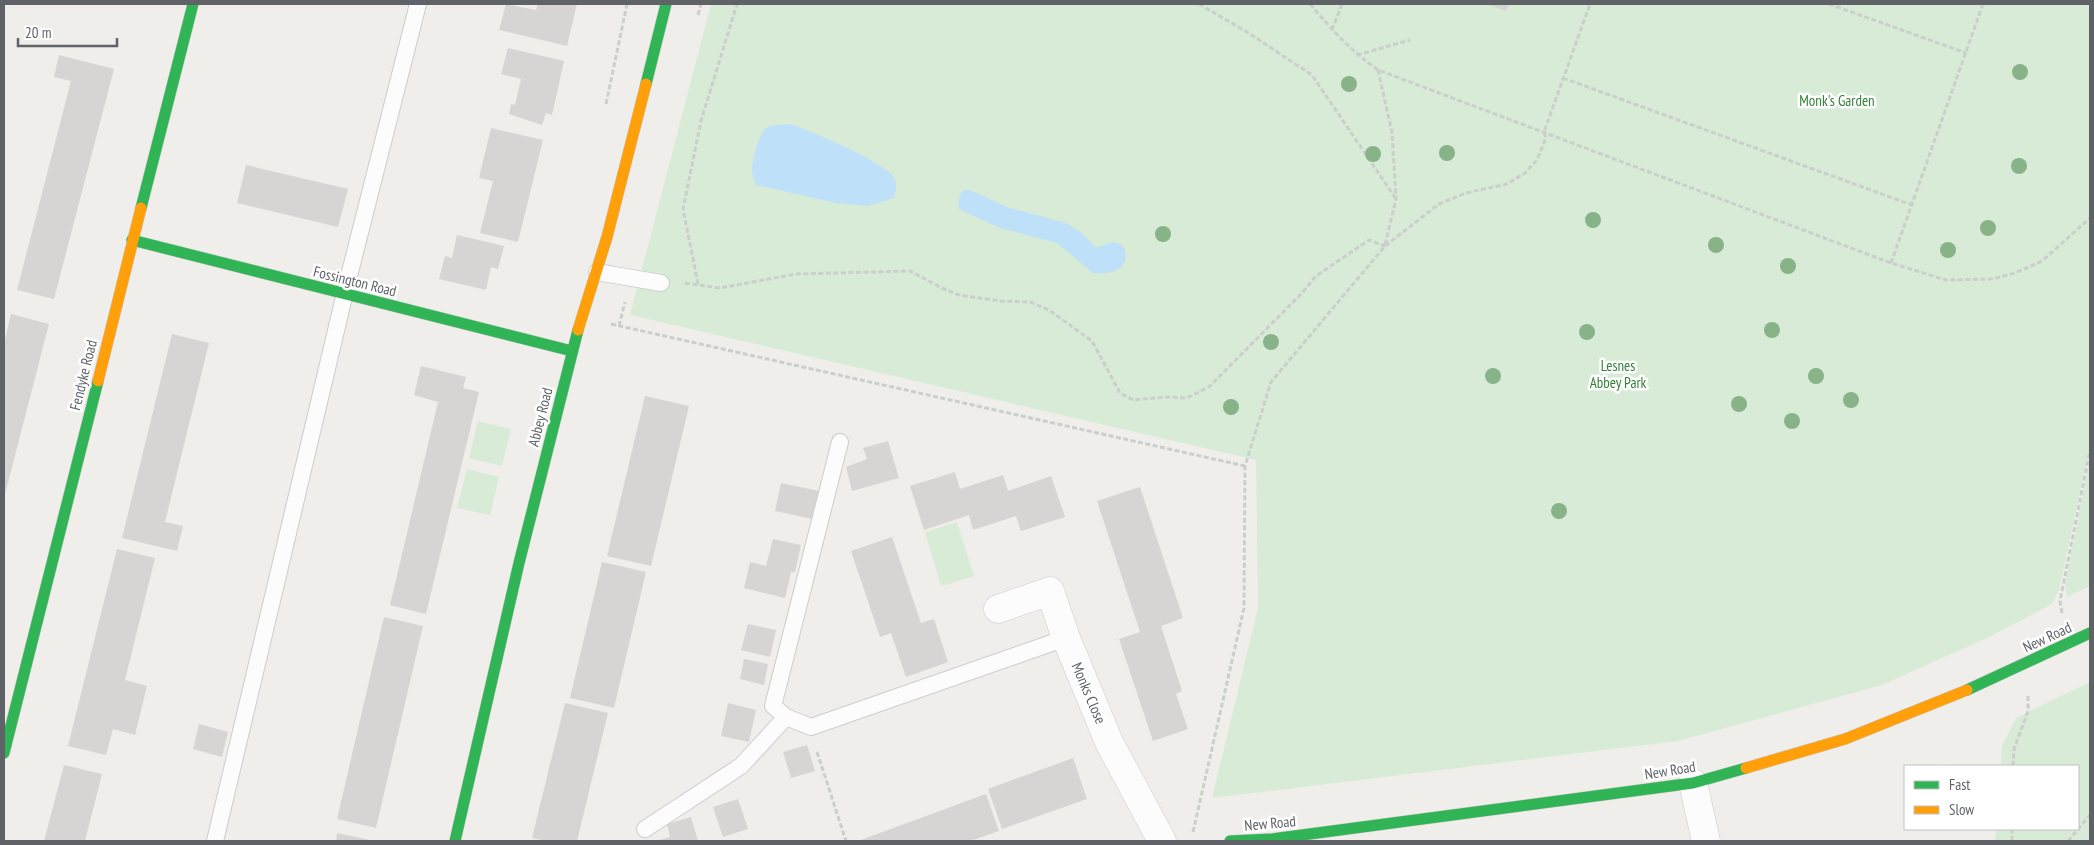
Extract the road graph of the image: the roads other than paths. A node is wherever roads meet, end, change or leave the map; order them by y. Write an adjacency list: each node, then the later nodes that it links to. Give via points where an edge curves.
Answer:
1 (193, 4): 4 (street, Fendyke Road)
2 (418, 4): 7 (lane)
3 (666, 4): 5 (street, Abbey Road)
4 (132, 240): 7 (street, Fossington Road); 14 (street, Fendyke Road)
5 (597, 272): 6 (lane); 8 (street, Abbey Road)
6 (655, 282)
7 (345, 294): 8 (street, Fossington Road); 17 (lane)
8 (572, 350): 18 (street, Abbey Road)
9 (840, 442): 13 (lane, via 772,706)
10 (998, 610): 12 (street, Monks Close, via 1050,591)
11 (2090, 633): 15 (street, New Road, via 1984,683 1846,739)
12 (1066, 638): 13 (lane, via 811,727); 19 (street, Monks Close, via 1109,742)
13 (786, 717): 16 (lane, via 741,766)
14 (4, 753)
15 (1694, 783): 20 (street, New Road, via 1272,839); 21 (street)
16 (645, 829)
17 (215, 841)
18 (455, 841)
19 (1162, 841)
20 (1230, 841)
21 (1706, 841)

